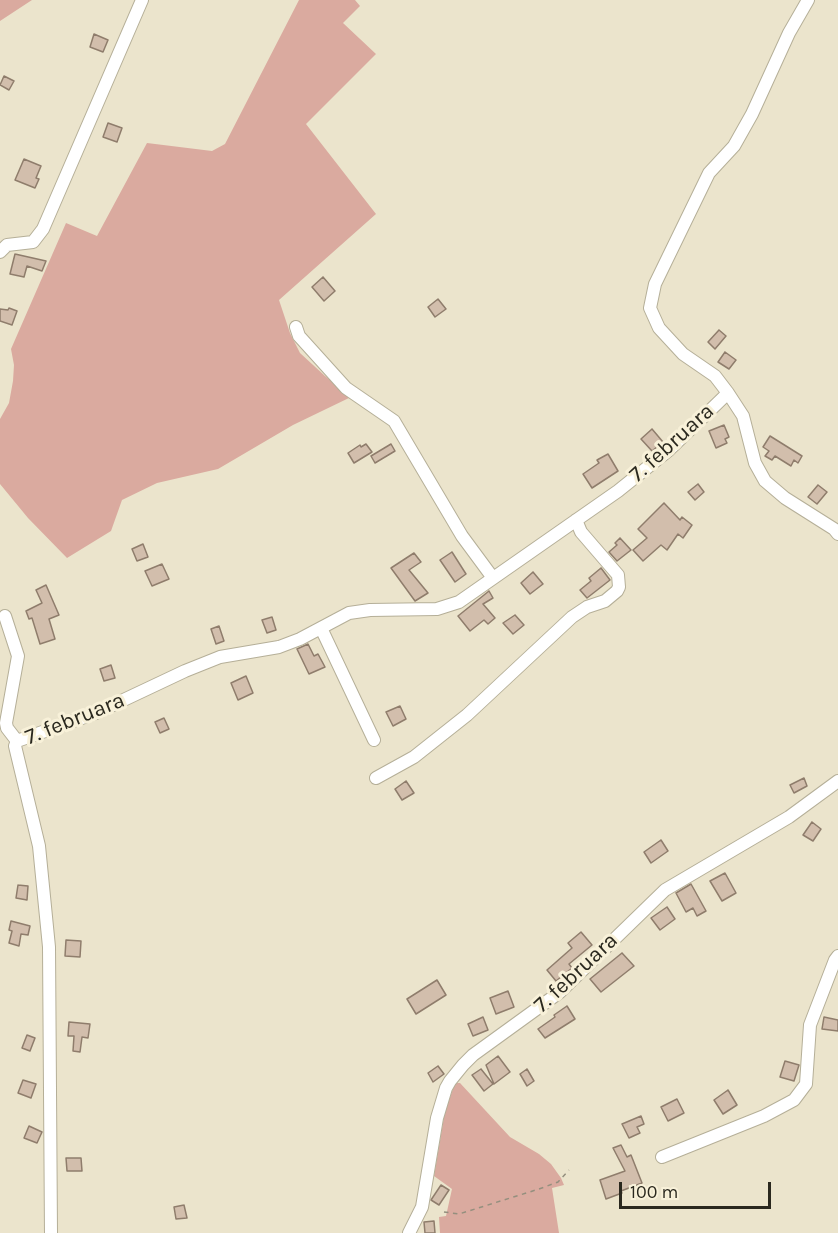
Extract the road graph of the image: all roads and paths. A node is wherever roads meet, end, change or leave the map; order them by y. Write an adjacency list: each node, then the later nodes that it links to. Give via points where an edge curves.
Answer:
1 (142, 0): 3 (street, via 44,229 33,242 7,245)
2 (808, 0): 5 (street, via 734,146 709,174 655,284 650,308 659,328 682,354 715,376)
3 (0, 252)
4 (296, 327): 8 (street, via 299,336 346,388 394,422 462,536)
5 (728, 393): 6 (street, 7. februara, via 669,450); 7 (street, 7. februara, via 742,416 755,463 765,481)
6 (576, 520): 8 (street, 7. februara); 13 (street, via 581,532 618,575 617,591 572,617 467,715 414,756)
7 (838, 534)
8 (493, 578): 10 (street, 7. februara, via 459,602 437,609 360,611)
9 (5, 616): 12 (street, via 18,656 6,723)
10 (321, 628): 11 (street); 12 (street, 7. februara, via 279,646 220,657 96,713)
11 (374, 740)
12 (17, 741): 19 (street, 7. februara, via 39,846 49,947)
13 (376, 778)
14 (838, 781): 20 (street, 7. februara, via 789,816 665,890 560,992 463,1065 446,1088 422,1207)
15 (838, 956): 16 (street, via 810,1025 806,1084 794,1100)
16 (662, 1157)
17 (570, 1170): 18 (path, via 558,1182 539,1189 459,1214)
18 (444, 1212)
19 (51, 1233)
20 (409, 1233)

